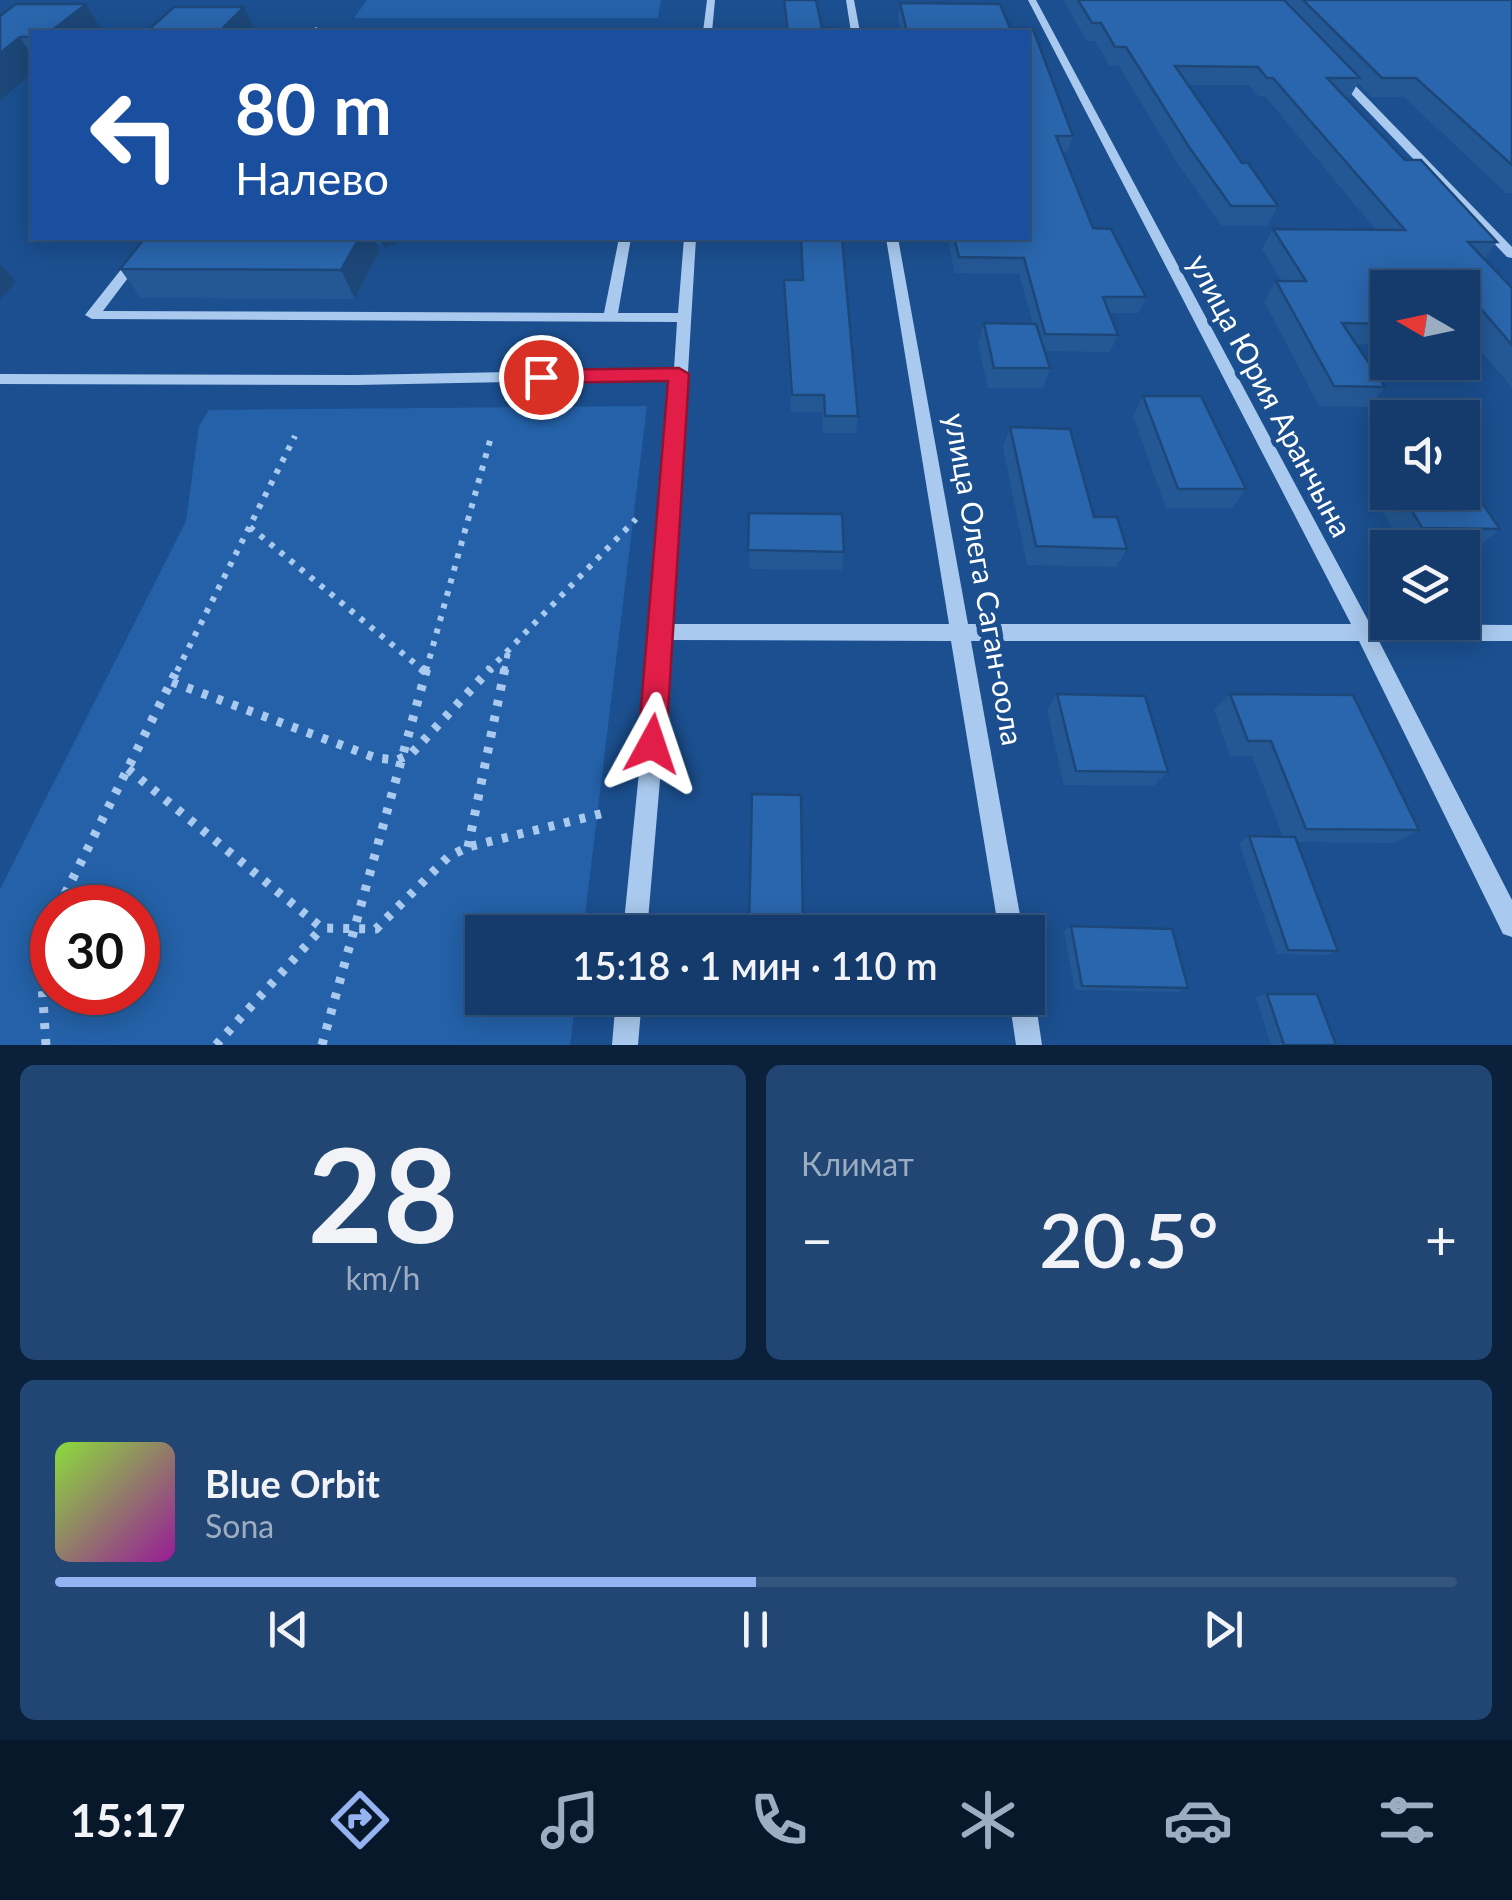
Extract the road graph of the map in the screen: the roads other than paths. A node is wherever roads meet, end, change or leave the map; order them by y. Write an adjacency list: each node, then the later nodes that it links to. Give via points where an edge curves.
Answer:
1 (711, 0): 4 (street)
2 (850, 0): 5 (street)
3 (1032, 0): 18 (street, улица Юрия Аранчына)
4 (708, 30)
5 (856, 30)
6 (1335, 71): 11 (street)
7 (150, 240): 12 (street, via 92,315)
8 (625, 240): 12 (street)
9 (690, 240): 13 (street)
10 (892, 240): 16 (street, улица Олега Саган-оола)
11 (1512, 254)
12 (610, 318): 13 (street)
13 (684, 318): 14 (street)
14 (679, 374): 15 (street); 17 (street)
15 (0, 379)
16 (962, 631): 17 (street); 18 (street); 21 (street, улица Олега Саган-оола)
17 (662, 632): 20 (street)
18 (1364, 632): 19 (street); 22 (street, улица Юрия Аранчына)
19 (1512, 633)
20 (637, 915)
21 (1008, 915)
22 (1512, 925)
23 (628, 1015): 25 (street)
24 (1025, 1015): 26 (street)
25 (625, 1045)
26 (1029, 1045)

